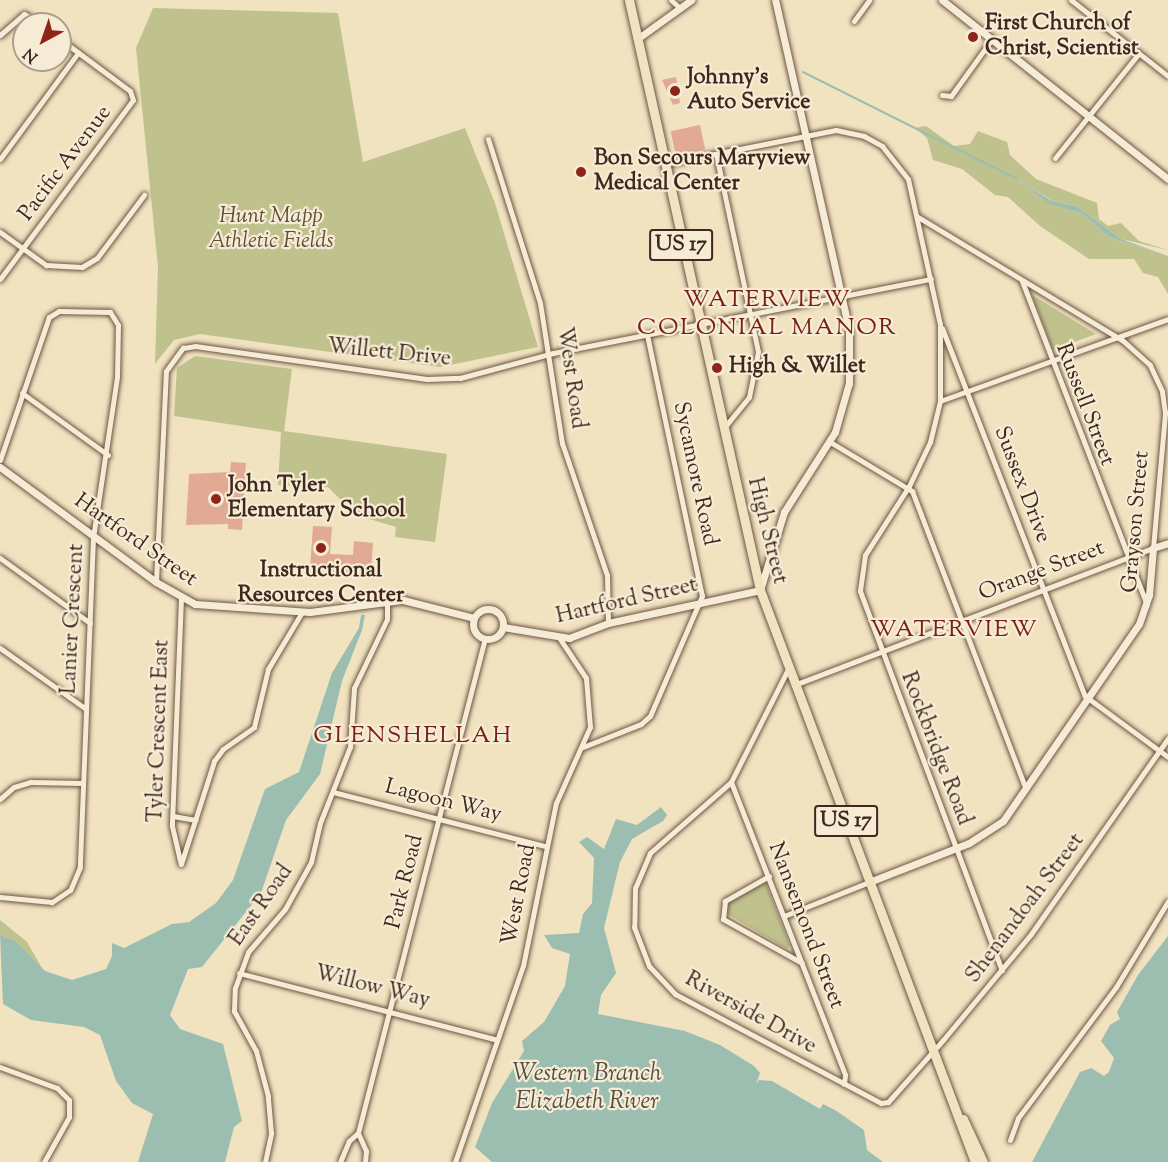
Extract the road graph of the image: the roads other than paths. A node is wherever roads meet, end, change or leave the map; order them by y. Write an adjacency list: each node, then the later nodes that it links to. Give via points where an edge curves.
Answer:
1 (629, 0): 12 (main road, High Street / US 17)
2 (671, 0): 8 (street)
3 (691, 0): 8 (street)
4 (775, 0): 20 (street)
5 (870, 0): 9 (street)
6 (942, 0): 13 (street)
7 (1071, 0): 16 (street)
8 (680, 8): 12 (street)
9 (854, 21)
10 (12, 24): 11 (street)
11 (0, 35)
12 (637, 39): 25 (main road, High Street / US 17)
13 (992, 39): 18 (street, via 951,96); 19 (street)
14 (72, 48): 15 (street)
15 (78, 53): 24 (street); 30 (street, Pacific Avenue, via 133,95 132,103)
16 (1139, 53): 17 (street); 19 (street)
17 (1168, 75)
18 (942, 95)
19 (1088, 116): 23 (street); 26 (street)
20 (806, 133): 22 (street, Rockbridge Road); 28 (street, Rockbridge Road, via 848,131 882,146 904,170); 34 (street)
21 (488, 139): 41 (street, West Road, via 540,302)
22 (716, 154): 25 (street, Rockbridge Road); 35 (street)
23 (1055, 158)
24 (0, 159)
25 (664, 164): 38 (main road, High Street / US 17)
26 (1168, 179)
27 (144, 195): 30 (street, via 89,264 54,267)
28 (918, 217): 32 (street, Rockbridge Road); 33 (street, Grayson Street)
29 (0, 232): 30 (street)
30 (23, 249): 31 (street, Pacific Avenue)
31 (0, 279)
32 (931, 279): 34 (street, Willett Drive); 37 (street, Rockbridge Road)
33 (1022, 281): 40 (street, Grayson Street); 42 (street, Russell Street)
34 (842, 297): 35 (street, Willett Drive); 47 (street, via 851,367 844,406)
35 (751, 316): 38 (street, Willett Drive); 46 (street, via 758,352 756,375 742,408)
36 (1168, 319): 40 (street)
37 (940, 324): 43 (street, Sussex Drive); 45 (street, Rockbridge Road)
38 (699, 326): 39 (street, Willett Drive); 46 (main road, High Street / US 17)
39 (647, 334): 41 (street, Willett Drive); 62 (street, Sycamore Road, via 702,589)
40 (1113, 335): 42 (street); 54 (street, Grayson Street, via 1150,365 1164,402)
41 (551, 355): 57 (street, Willett Drive, via 473,376 427,379 195,346 178,352 166,371); 68 (street, West Road, via 562,443 607,575)
42 (1049, 360): 43 (street); 56 (street, Russell Street)
43 (967, 391): 45 (street); 59 (street, Sussex Drive)
44 (22, 393): 48 (street); 48 (street, Lanier Crescent, via 49,317 59,311 110,312 118,325); 49 (street, Lanier Crescent)
45 (940, 401): 51 (street, Rockbridge Road, via 930,442)
46 (722, 430): 58 (main road, High Street / US 17)
47 (830, 442): 51 (street); 58 (street, via 784,512)
48 (108, 455): 52 (street, Lanier Crescent)
49 (0, 460)
50 (0, 467): 52 (street, Hartford Street)
51 (909, 486): 66 (street); 73 (street, Rockbridge Road, via 861,566 862,602)
52 (93, 536): 57 (street, Hartford Street); 67 (street, Lanier Crescent)
53 (1168, 543): 54 (street, Orange Street)
54 (1153, 548): 56 (street, Orange Street); 63 (street, Grayson Street)
55 (0, 558): 67 (street)
56 (1126, 559): 59 (street, Orange Street); 63 (street, Russell Street)
57 (156, 582): 60 (street, Hartford Street)
58 (760, 590): 62 (street, Hartford Street); 74 (main road, High Street / US 17)
59 (1044, 590): 66 (street, Orange Street); 76 (street, Sussex Drive)
60 (181, 598): 64 (street, Hartford Street, via 212,607); 87 (street, Tyler Crescent East)
61 (387, 602): 64 (street, Hartford Street); 65 (street, Hartford Street, via 411,601); 85 (street, East Road, via 387,619 354,688 352,738)
62 (700, 604): 68 (street, Hartford Street); 79 (street, Sycamore Road, via 650,716 641,724)
63 (1147, 605): 76 (street, Grayson Street)
64 (302, 612): 89 (street, via 268,669 254,727 223,749 214,761)
65 (474, 618): 69 (street, Hartford Street, via 492,609 502,618); 70 (street, via 475,631)
66 (962, 621): 73 (street, Orange Street); 84 (street)
67 (90, 622): 77 (street, Lanier Crescent)
68 (608, 623): 71 (street, Hartford Street)
69 (503, 627): 70 (street, via 494,637); 71 (street, Hartford Street)
70 (485, 638): 88 (street, Park Road)
71 (560, 639): 79 (street, West Road, via 578,662 589,687 591,717)
72 (0, 648): 77 (street)
73 (880, 652): 75 (street, Orange Street); 91 (street, Rockbridge Road)
74 (788, 669): 75 (main road, High Street / US 17); 82 (street, Riverside Drive)
75 (794, 685): 93 (main road, High Street / US 17)
76 (1088, 700): 80 (street); 84 (street, Grayson Street)
77 (86, 709): 83 (street, Lanier Crescent)
78 (1168, 738): 80 (street, Shenandoah Street)
79 (583, 747): 90 (street, West Road, via 562,785)
80 (1159, 751): 81 (street); 98 (street, Shenandoah Street)
81 (1168, 757)
82 (731, 782): 92 (street, Nansemond Street); 104 (street, Riverside Drive, via 650,853 633,897 638,942 649,966 675,994)
83 (82, 783): 86 (street, via 30,782 14,787); 94 (street, Lanier Crescent, via 80,867 70,890 44,904)
84 (1026, 789): 91 (street, Grayson Street, via 995,828)
85 (333, 792): 88 (street, Lagoon Way); 99 (street, East Road, via 306,874)
86 (0, 799)
87 (172, 816): 89 (street); 89 (street, Tyler Crescent East, via 176,854 181,864)
88 (439, 818): 90 (street, Lagoon Way); 100 (street, Park Road)
89 (196, 820)
90 (545, 846): 101 (street, West Road, via 522,966)
91 (956, 849): 93 (street, Grayson Street); 98 (street, Rockbridge Road)
92 (769, 876): 96 (street, Nansemond Street); 97 (street, via 725,901 723,919)
93 (869, 882): 96 (street, Grayson Street); 102 (main road, High Street / US 17)
94 (0, 897)
95 (1168, 901): 107 (street, via 1116,987 1018,1118)
96 (784, 916): 97 (street, Nansemond Street)
97 (802, 963): 104 (street, Nansemond Street)
98 (1002, 969): 102 (street, Shenandoah Street)
99 (239, 973): 100 (street, Willow Way); 109 (street, East Road, via 234,1011 256,1051 270,1109)
100 (390, 1010): 101 (street, Willow Way); 106 (street, Park Road)
101 (495, 1039): 112 (street, West Road)
102 (933, 1051): 105 (street, Shenandoah Street); 113 (main road, US 17); 114 (main road, US 17)
103 (0, 1067): 108 (street, via 57,1088 69,1100 69,1117)
104 (844, 1084): 105 (street, Riverside Drive, via 881,1103)
105 (898, 1090)
106 (358, 1133): 110 (street, Park Road, via 349,1141); 111 (street, Park Road, via 366,1151)
107 (1010, 1140)
108 (44, 1162)
109 (264, 1162)
110 (340, 1162)
111 (365, 1162)
112 (455, 1162)
113 (975, 1162)
114 (983, 1162)

